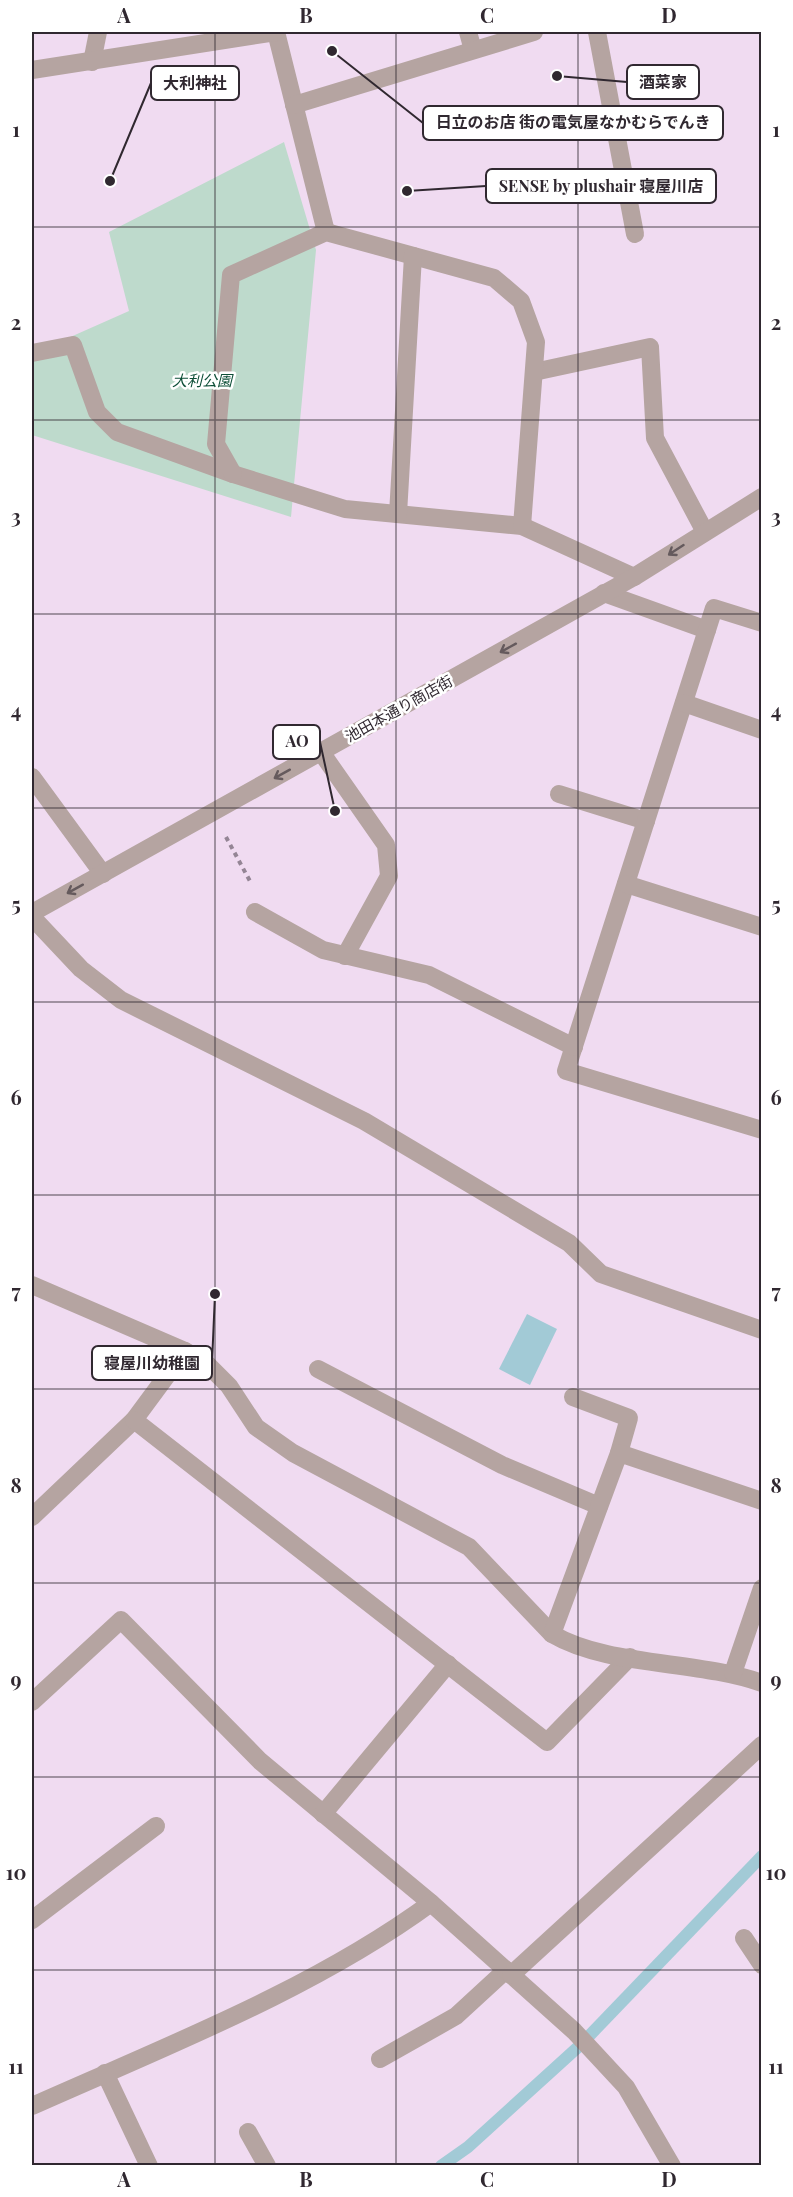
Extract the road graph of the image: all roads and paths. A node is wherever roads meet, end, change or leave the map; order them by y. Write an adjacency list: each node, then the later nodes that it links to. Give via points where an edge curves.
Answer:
1 (98, 32): 7 (street)
2 (276, 32): 7 (street); 9 (street)
3 (468, 32): 6 (street)
4 (534, 32): 6 (street)
5 (597, 32): 11 (street)
6 (473, 50): 9 (street)
7 (92, 62): 8 (street)
8 (32, 70)
9 (294, 105): 10 (street)
10 (326, 232): 12 (street); 15 (street, via 231,275 216,444)
11 (635, 234)
12 (413, 256): 14 (street, via 494,278 520,301 536,342); 17 (street)
13 (32, 354): 15 (street, via 73,345 97,412 117,432)
14 (534, 372): 18 (street); 19 (street, via 650,348 655,438)
15 (233, 474): 17 (street, via 345,509)
16 (762, 497): 19 (street, 池田本通り商店街)
17 (398, 514): 18 (street)
18 (522, 526): 20 (street)
19 (705, 532): 20 (street, 池田本通り商店街, one-way to 20)
20 (634, 577): 21 (street, 池田本通り商店街)
21 (604, 593): 23 (street); 26 (street, 池田本通り商店街, one-way to 26)
22 (762, 623): 23 (street, via 714,608)
23 (707, 630): 24 (street)
24 (684, 703): 25 (street); 30 (street)
25 (762, 730)
26 (321, 752): 29 (street, 池田本通り商店街, one-way to 29); 36 (street, via 386,845 389,876)
27 (32, 777): 31 (street)
28 (559, 794): 30 (street)
29 (213, 813): 31 (street, 池田本通り商店街); 33 (path, via 254,889)
30 (646, 821): 32 (street)
31 (103, 874): 34 (street, 池田本通り商店街, one-way to 34)
32 (626, 884): 35 (street); 37 (street)
33 (255, 912): 36 (street, via 323,950)
34 (32, 915): 40 (street, via 81,969 121,1000 364,1121 569,1244 601,1274)
35 (762, 927)
36 (345, 956): 37 (street, via 429,975)
37 (574, 1047): 38 (street, via 566,1071)
38 (762, 1130)
39 (32, 1285): 41 (street)
40 (762, 1330)
41 (185, 1351): 44 (street); 50 (street, via 207,1364 229,1386 256,1427 293,1453 469,1547)
42 (318, 1368): 47 (street, via 502,1466)
43 (573, 1397): 45 (street, via 629,1418)
44 (134, 1420): 48 (street); 52 (street)
45 (619, 1453): 46 (street); 47 (street)
46 (762, 1501)
47 (599, 1506): 50 (street)
48 (32, 1517)
49 (762, 1588): 53 (street)
50 (552, 1634): 51 (street, via 609,1654)
51 (630, 1657): 52 (street, via 547,1742); 53 (street)
52 (448, 1664): 57 (street)
53 (733, 1673): 54 (street)
54 (762, 1683)
55 (32, 1702): 57 (street, via 121,1620 260,1761)
56 (762, 1745): 63 (street)
57 (323, 1814): 59 (street)
58 (156, 1826): 60 (street)
59 (431, 1903): 63 (street); 65 (street, via 387,1935 248,2008)
60 (32, 1920)
61 (744, 1938): 62 (street)
62 (762, 1965)
63 (508, 1972): 64 (street, via 456,2016); 70 (street, via 574,2031 626,2087)
64 (380, 2059)
65 (105, 2073): 66 (street); 68 (street)
66 (32, 2106)
67 (248, 2132): 69 (street)
68 (149, 2166)
69 (267, 2166)
70 (672, 2166)

